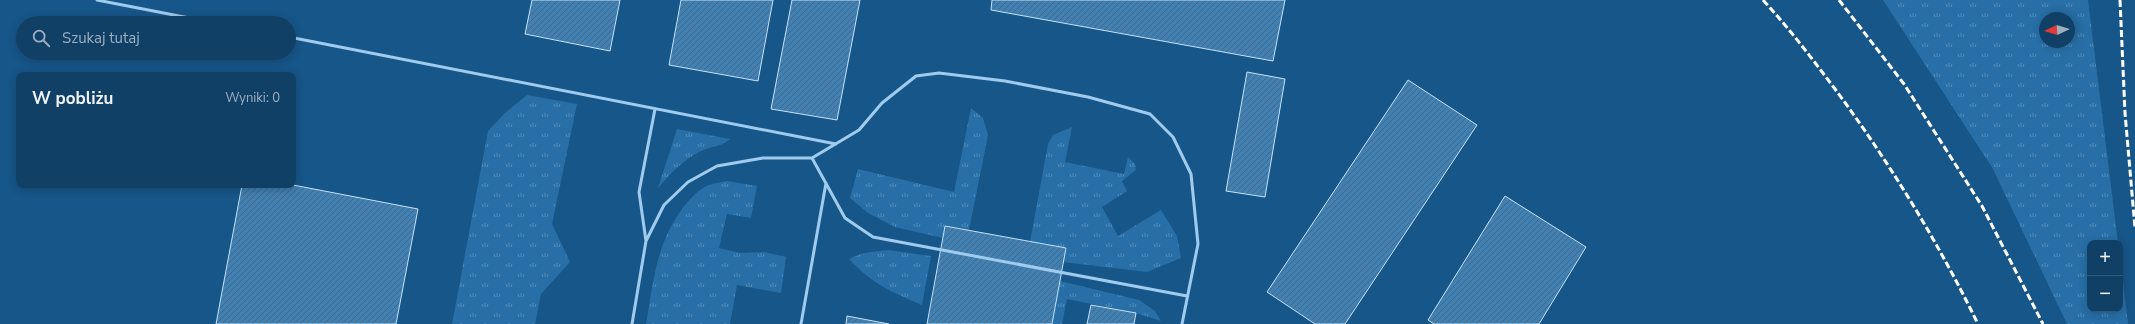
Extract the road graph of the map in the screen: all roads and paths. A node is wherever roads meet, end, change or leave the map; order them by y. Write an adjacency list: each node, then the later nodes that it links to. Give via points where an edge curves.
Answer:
1 (97, 0): 2 (lane)
2 (179, 16)
3 (296, 38): 4 (lane)
4 (655, 108): 5 (lane); 8 (lane, via 639,192)
5 (836, 144): 6 (lane); 9 (lane, via 859,130 882,103 916,76 939,72 1073,94 1150,114 1173,137 1191,174 1198,244)
6 (812, 158): 7 (lane); 8 (lane, via 763,158 717,166 688,182 664,205)
7 (826, 183): 9 (lane, via 845,218 873,237); 11 (lane)
8 (646, 241): 10 (lane)
9 (1188, 296): 12 (lane)
10 (632, 324)
11 (801, 324)
12 (1182, 324)

